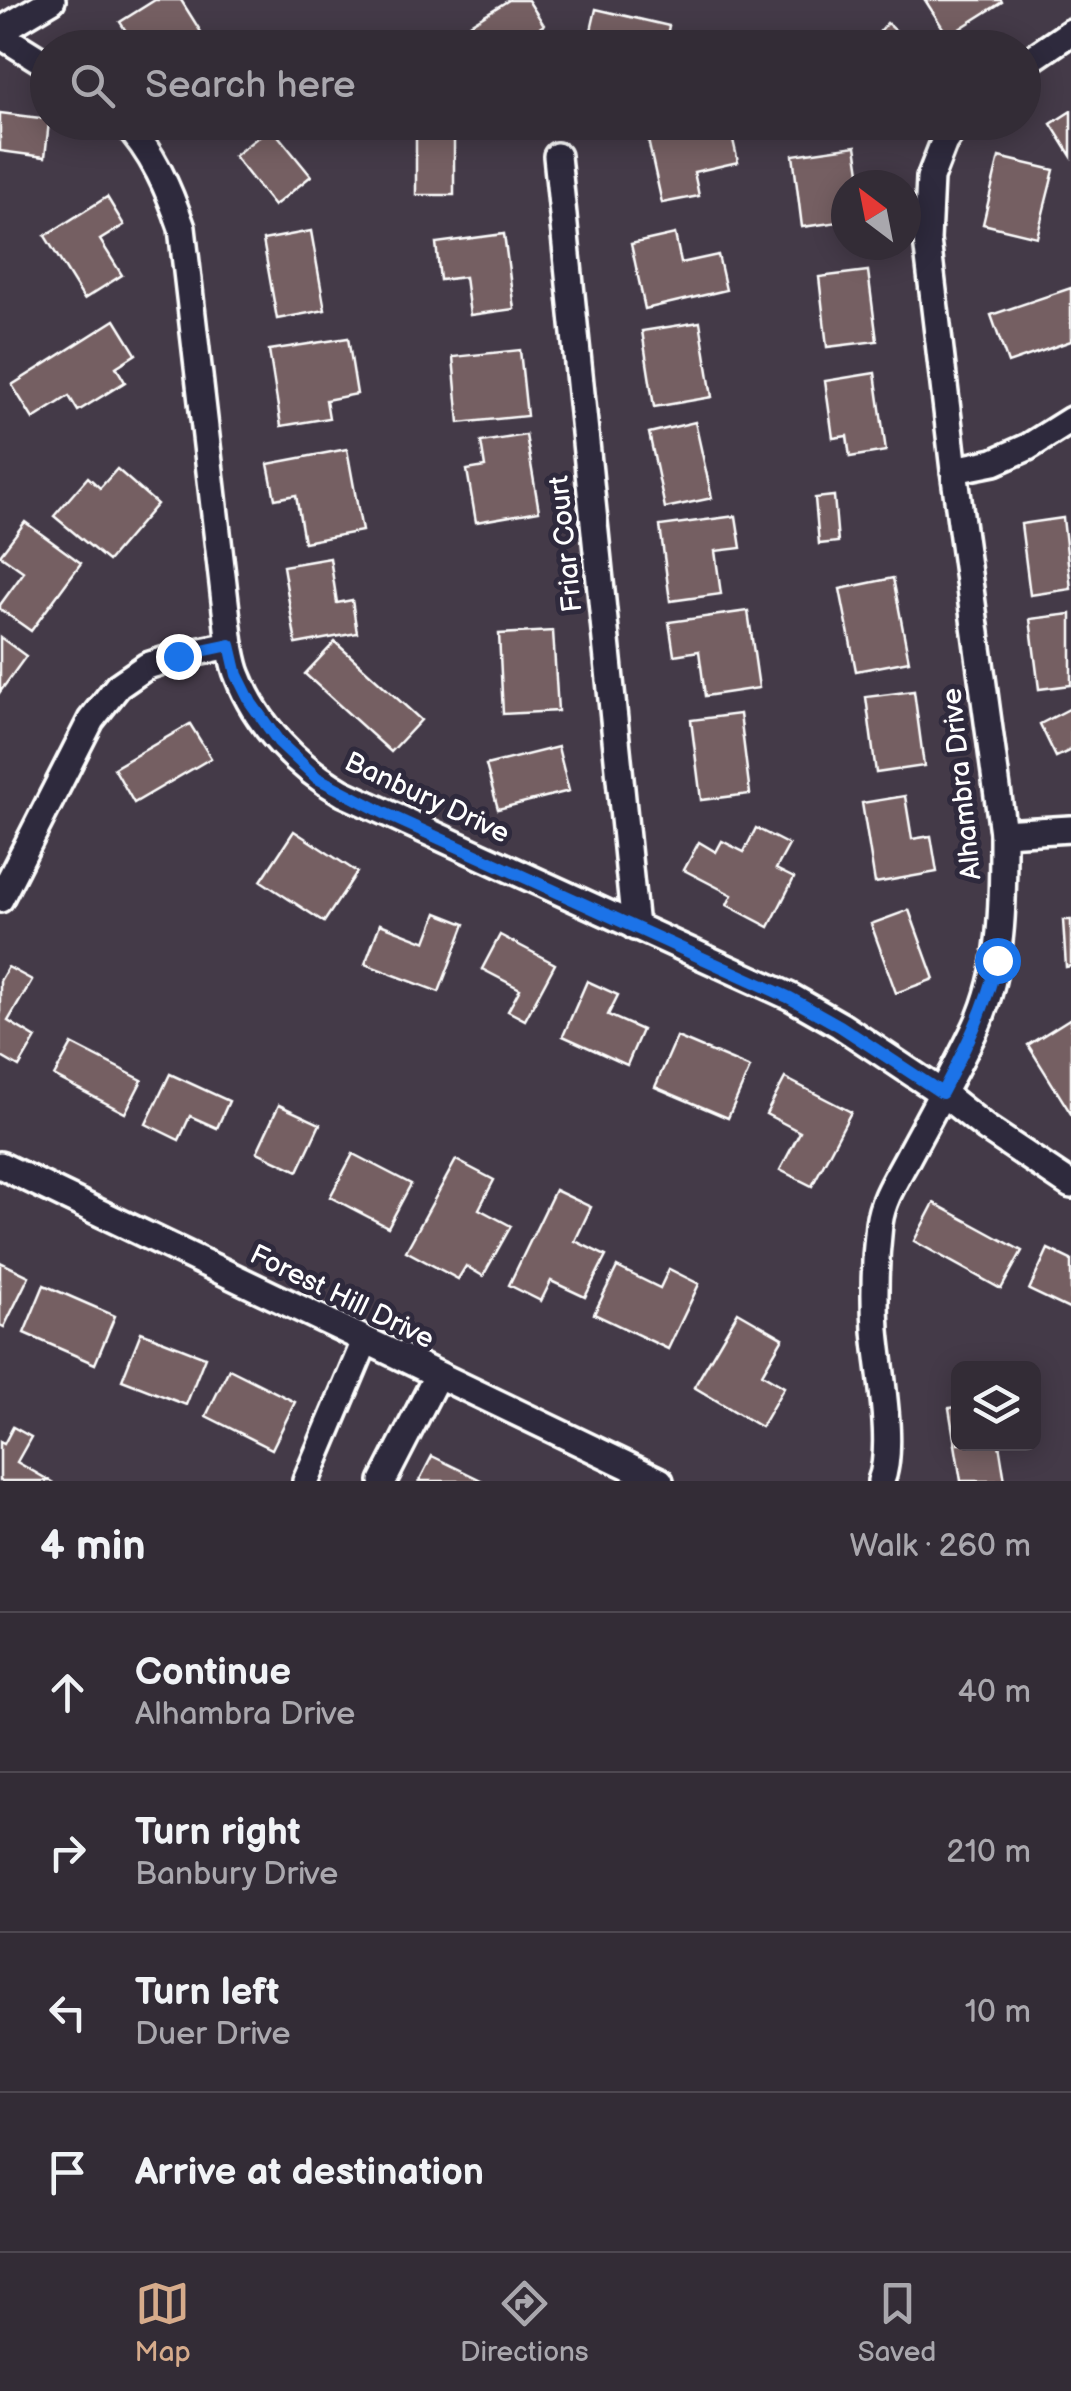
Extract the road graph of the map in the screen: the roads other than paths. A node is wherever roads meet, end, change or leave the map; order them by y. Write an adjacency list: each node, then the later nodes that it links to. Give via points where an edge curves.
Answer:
1 (52, 0): 3 (street)
2 (1071, 32): 4 (street)
3 (0, 34): 5 (street)
4 (1041, 52)
5 (30, 53)
6 (139, 140): 11 (street, Banbury Drive, via 182,228)
7 (945, 140): 10 (street, Alhambra Drive, via 930,178 928,240)
8 (557, 156): 15 (street, Friar Court)
9 (1071, 420): 10 (street, via 994,462)
10 (954, 470): 13 (street, Alhambra Drive)
11 (230, 645): 14 (street, via 147,666 118,686 91,720); 15 (street, Banbury Drive, via 251,703 317,778)
12 (1071, 830): 13 (street)
13 (1003, 833): 16 (street, Alhambra Drive, via 997,960 977,1024)
14 (0, 899)
15 (635, 927): 16 (street, Banbury Drive, via 790,998)
16 (942, 1093): 18 (street, Banbury Drive); 24 (street, Alhambra Drive, via 890,1188 880,1220 876,1328 888,1450)
17 (0, 1165): 19 (street, Forest Hill Drive)
18 (1071, 1185)
19 (365, 1341): 20 (street, Forest Hill Drive); 21 (street)
20 (437, 1376): 22 (street); 23 (street, Forest Hill Drive)
21 (306, 1481)
22 (383, 1481)
23 (660, 1481)
24 (881, 1481)

